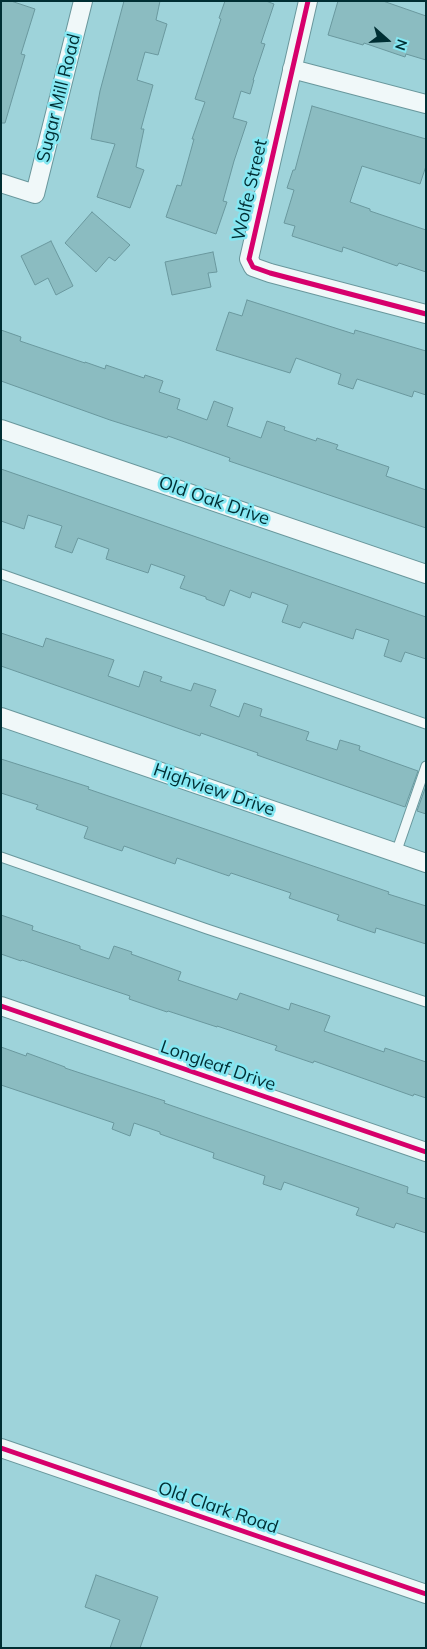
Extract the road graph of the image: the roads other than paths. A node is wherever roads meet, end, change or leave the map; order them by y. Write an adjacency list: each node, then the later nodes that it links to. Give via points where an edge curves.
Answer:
1 (83, 1): 5 (street, Sugar Mill Road, via 35,194)
2 (308, 1): 3 (street, Wolfe Street)
3 (292, 69): 4 (street); 6 (street, Wolfe Street, via 249,258 253,267)
4 (426, 104)
5 (1, 183)
6 (426, 314)
7 (1, 429): 9 (street, Old Oak Drive)
8 (1, 574): 11 (lane)
9 (426, 574)
10 (1, 717): 13 (street, Highview Drive)
11 (426, 724)
12 (426, 766): 13 (lane)
13 (396, 853): 15 (street, Highview Drive)
14 (1, 856): 16 (lane)
15 (426, 863)
16 (426, 1002)
17 (1, 1006): 18 (street, Longleaf Drive)
18 (426, 1152)
19 (1, 1448): 20 (street, Old Clark Road)
20 (426, 1594)

